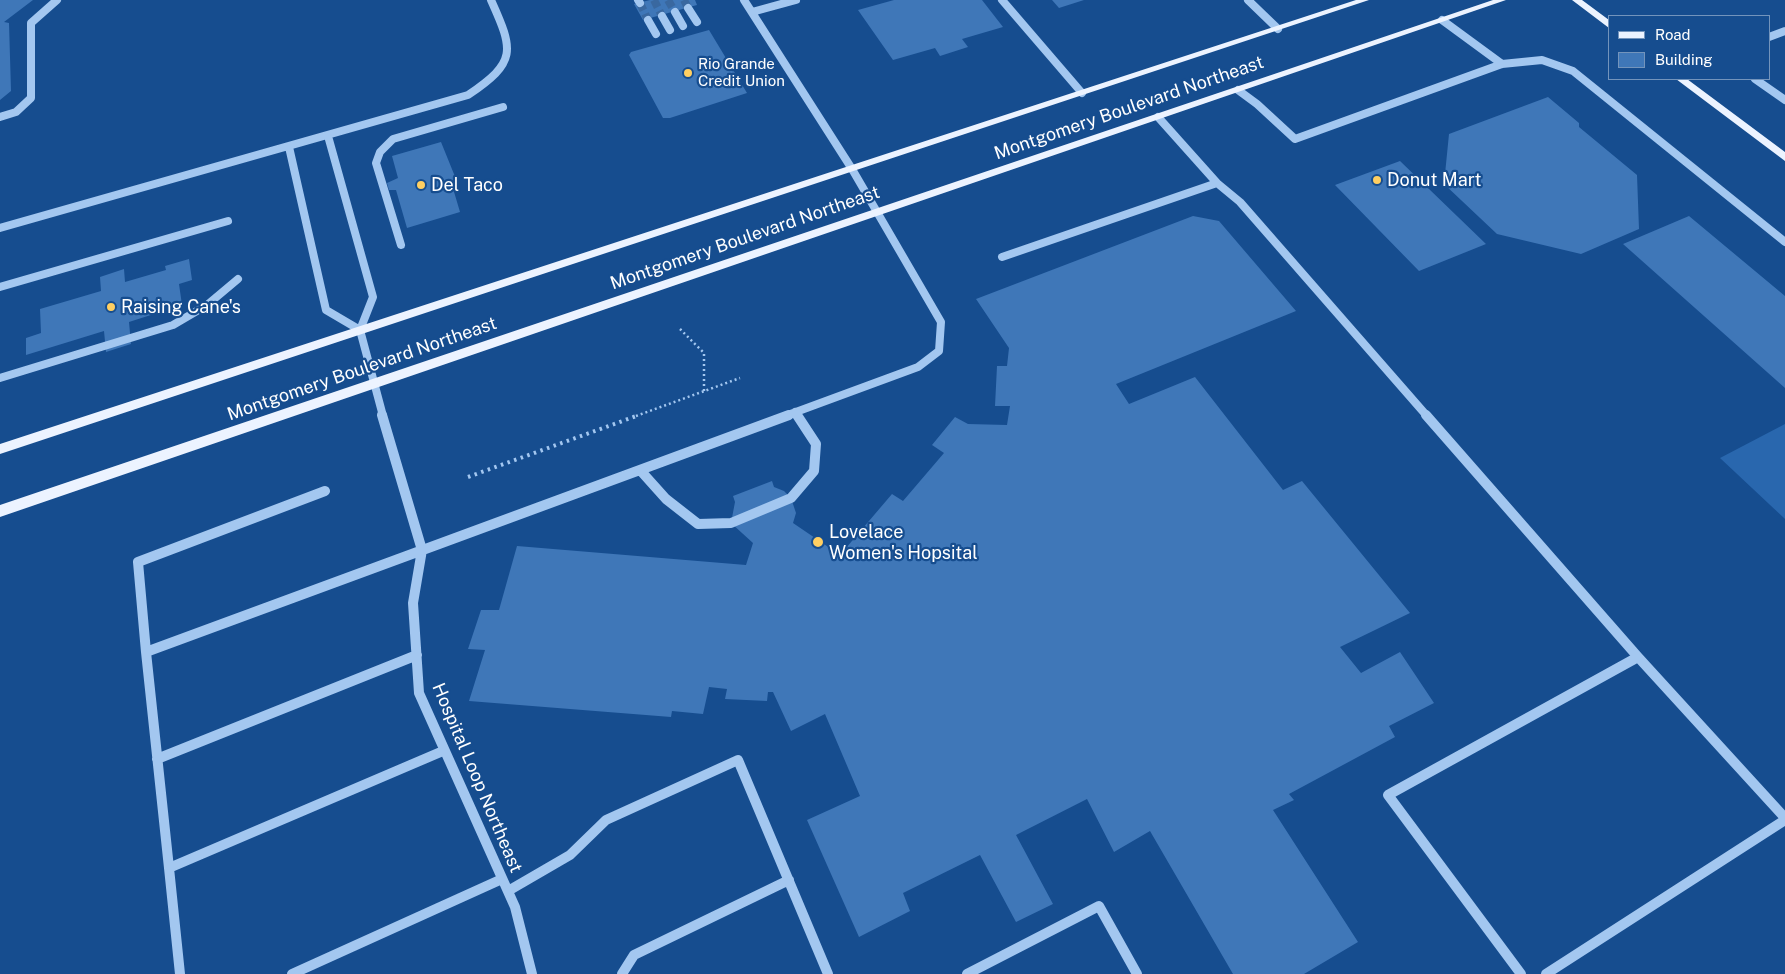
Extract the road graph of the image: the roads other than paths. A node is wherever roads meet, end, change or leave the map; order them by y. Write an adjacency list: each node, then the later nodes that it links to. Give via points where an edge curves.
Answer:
1 (57, 0): 31 (lane, via 31,24 31,98 16,112)
2 (491, 0): 33 (street, via 508,36 509,52 502,68 488,82 468,95)
3 (744, 0): 12 (street)
4 (796, 0): 12 (street)
5 (1002, 0): 28 (street)
6 (1248, 0): 19 (street)
7 (1365, 0): 19 (main road, Montgomery Boulevard Northeast)
8 (1502, 0): 15 (main road, Montgomery Boulevard Northeast)
9 (1576, 0): 17 (main road)
10 (688, 8): 16 (lane)
11 (675, 12): 18 (street)
12 (752, 12): 36 (street)
13 (662, 16): 20 (street)
14 (648, 20): 22 (street)
15 (1442, 20): 24 (street); 27 (main road, Montgomery Boulevard Northeast)
16 (697, 22)
17 (1608, 23)
18 (683, 26)
19 (1278, 29): 28 (main road, Montgomery Boulevard Northeast)
20 (670, 30)
21 (1785, 31): 23 (street)
22 (656, 34)
23 (1770, 37)
24 (1502, 64): 27 (street, via 1295,139); 41 (street, via 1542,60 1573,72)
25 (1682, 80): 35 (main road)
26 (1756, 80): 29 (street)
27 (1238, 90): 32 (main road, Montgomery Boulevard Northeast)
28 (1082, 93): 36 (main road, Montgomery Boulevard Northeast)
29 (1785, 100)
30 (503, 107): 42 (street, via 392,139 380,152 376,163)
31 (0, 117)
32 (1158, 117): 37 (street); 38 (main road, Montgomery Boulevard Northeast)
33 (328, 136): 34 (street); 46 (street, via 373,297)
34 (289, 147): 40 (street); 46 (street, via 326,310)
35 (1785, 157)
36 (852, 169): 38 (street); 46 (main road, Montgomery Boulevard Northeast)
37 (1217, 183): 43 (street); 57 (street, via 1240,202)
38 (876, 212): 48 (main road, Montgomery Boulevard Northeast); 49 (street, via 941,322 940,351 918,367)
39 (228, 221): 45 (street)
40 (0, 228)
41 (1785, 242)
42 (401, 245)
43 (1002, 257)
44 (238, 279): 47 (street, via 174,325)
45 (0, 287)
46 (360, 330): 48 (street, Hospital Loop Northeast); 50 (main road, Montgomery Boulevard Northeast)
47 (0, 378)
48 (372, 383): 53 (main road, Montgomery Boulevard Northeast); 54 (street, Hospital Loop Northeast)
49 (796, 412): 51 (street); 51 (street, via 816,444 814,471 791,498 731,523 698,524 666,499)
50 (0, 449)
51 (640, 470): 54 (street)
52 (325, 491): 55 (street, via 138,562)
53 (0, 511)
54 (422, 550): 55 (street); 56 (street, Hospital Loop Northeast, via 413,603)
55 (146, 652): 59 (street)
56 (416, 654): 58 (street, Hospital Loop Northeast, via 419,693); 59 (street)
57 (1638, 657): 60 (street); 72 (street, via 1388,795)
58 (443, 751): 61 (street); 62 (street, Hospital Loop Northeast)
59 (157, 759): 61 (street)
60 (1785, 819): 73 (street)
61 (169, 868): 65 (street)
62 (502, 879): 64 (street, Hospital Loop Northeast); 66 (street)
63 (789, 880): 64 (street, via 738,760 606,820 570,855); 68 (street, via 634,955); 69 (street)
64 (508, 891): 67 (street, Hospital Loop Northeast)
65 (180, 974)
66 (292, 974)
67 (532, 974)
68 (622, 974)
69 (828, 974)
70 (967, 974): 71 (street, via 1100,906)
71 (1136, 974)
72 (1522, 974)
73 (1546, 974)

